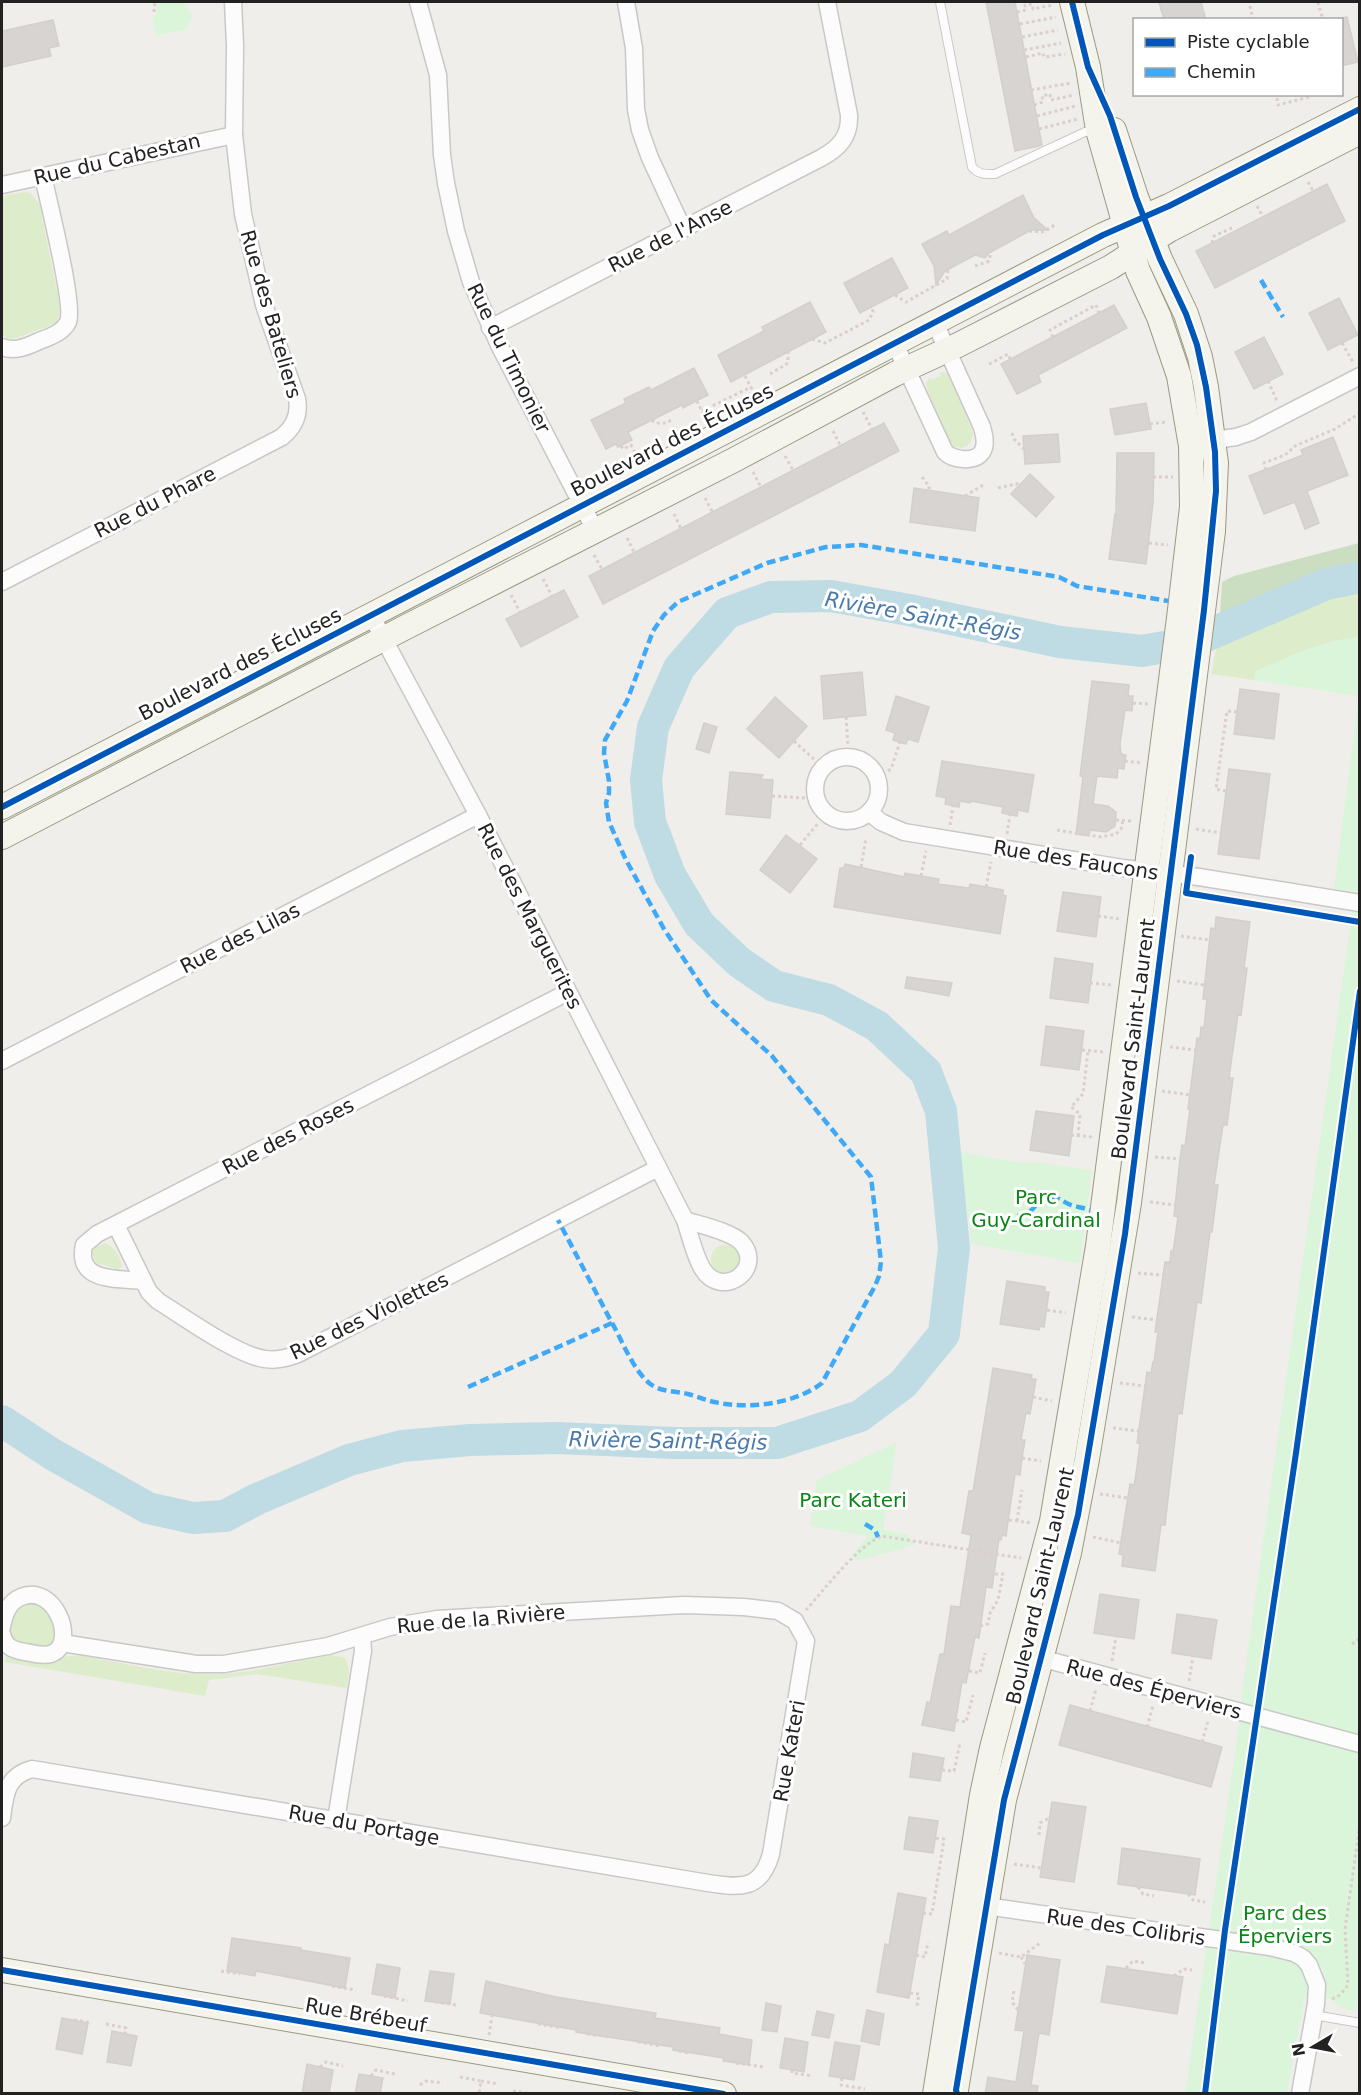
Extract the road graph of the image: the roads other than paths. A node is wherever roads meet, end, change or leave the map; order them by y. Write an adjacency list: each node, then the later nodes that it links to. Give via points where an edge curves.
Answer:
1 (233, 2): 11 (street, Rue des Bateliers)
2 (418, 2): 19 (street, Rue du Timonier, via 438,75 442,155 451,210 471,282)
3 (626, 2): 15 (street, via 640,130)
4 (827, 2): 15 (street, Rue de l'Anse, via 849,115 845,138 828,154)
5 (940, 2): 9 (lane, via 972,167 977,172 995,174 1085,132)
6 (1061, 8): 7 (street, Boulevard Saint-Laurent)
7 (1081, 75): 9 (street, Boulevard Saint-Laurent); 14 (street, Boulevard Saint-Laurent, via 1110,116)
8 (1359, 109): 14 (street, Boulevard des Écluses)
9 (1090, 124): 14 (street, Boulevard Saint-Laurent)
10 (1359, 132): 16 (street)
11 (234, 135): 12 (street, Rue du Cabestan); 25 (street, Rue des Bateliers, via 249,247)
12 (43, 176): 13 (street, Rue du Cabestan); 21 (street, via 70,306 69,319 57,333 26,347)
13 (2, 185)
14 (1135, 221): 16 (street, Boulevard Saint-Laurent); 17 (street, Boulevard Saint-Laurent); 18 (street, Boulevard des Écluses)
15 (683, 230): 19 (street, Rue de l'Anse)
16 (1153, 241): 17 (street); 26 (street, Boulevard Saint-Laurent, via 1197,345)
17 (1133, 254): 22 (street); 38 (street, Boulevard Saint-Laurent, via 1175,359 1189,425 1192,488)
18 (935, 323): 20 (street, Boulevard des Écluses); 22 (street)
19 (490, 328): 27 (street, Rue du Timonier)
20 (895, 344): 23 (street); 27 (street, Boulevard des Écluses)
21 (2, 347)
22 (948, 350): 23 (street); 23 (street, via 982,427 984,449 976,457 959,458 945,453)
23 (907, 369): 28 (street)
24 (1359, 376): 26 (street, via 1244,434)
25 (298, 412): 29 (street, Rue du Phare, via 282,437)
26 (1214, 440): 39 (street, Boulevard Saint-Laurent, via 1216,491)
27 (582, 505): 28 (street, Rue du Timonier); 30 (street, Boulevard des Écluses)
28 (593, 539): 31 (street)
29 (2, 582)
30 (371, 615): 31 (street, Rue des Marguerites); 32 (street, Boulevard des Écluses)
31 (384, 639): 33 (street); 36 (street, Rue des Marguerites)
32 (61, 776): 33 (street); 34 (street, Boulevard des Écluses)
33 (73, 800): 37 (street)
34 (2, 807)
35 (869, 812): 38 (street, Rue des Faucons, via 904,832)
36 (478, 815): 41 (street, Rue des Marguerites); 42 (street, Rue des Lilas)
37 (2, 837)
38 (1146, 872): 39 (street, Rue des Faucons); 52 (street, Boulevard Saint-Laurent, via 1093,1278 1052,1521)
39 (1171, 875): 40 (street, Rue des Faucons); 53 (street, Boulevard Saint-Laurent, via 1129,1203 1089,1448 1069,1553)
40 (1359, 903)
41 (568, 992): 43 (street, Rue des Marguerites); 45 (street, Rue des Roses)
42 (2, 1061)
43 (658, 1168): 44 (street, Rue des Marguerites); 46 (street, Rue des Violettes, via 287,1358 245,1354 158,1301)
44 (685, 1220)
45 (116, 1225): 46 (street, Rue des Violettes); 46 (street, Rue des Roses, via 84,1245 86,1269 105,1277)
46 (143, 1281)
47 (799, 1617): 50 (street, Rue de la Rivière, via 767,1609 684,1605 437,1619); 57 (street, Rue Kateri, via 806,1651 771,1854)
48 (2, 1627): 51 (street, via 12,1603 20,1597 38,1596 53,1604)
49 (2, 1634): 51 (street, via 8,1647 26,1652 52,1654)
50 (362, 1636): 51 (street, Rue de la Rivière, via 328,1646 212,1665); 56 (street, via 363,1651)
51 (62, 1643)
52 (1018, 1652): 53 (street, Rue des Éperviers); 63 (street, Boulevard Saint-Laurent, via 982,1795)
53 (1041, 1659): 54 (street, Rue des Éperviers, via 1106,1670 1157,1690); 58 (street, Boulevard Saint-Laurent, via 1010,1776)
54 (1359, 1744)
55 (2, 1818): 56 (street, Rue du Portage, via 9,1786 22,1772 32,1769)
56 (336, 1820): 57 (street, Rue du Portage, via 722,1885 748,1885)
57 (758, 1880)
58 (986, 1906): 60 (street, Rue des Colibris, via 1294,1953 1303,1958 1313,1974 1317,1995); 64 (street, Boulevard Saint-Laurent)
59 (2, 1970): 62 (street, Rue Brébeuf)
60 (1314, 2015): 61 (lane); 65 (street, Rue des Colibris)
61 (1359, 2023)
62 (724, 2094)
63 (935, 2094)
64 (954, 2094)
65 (1300, 2094)

